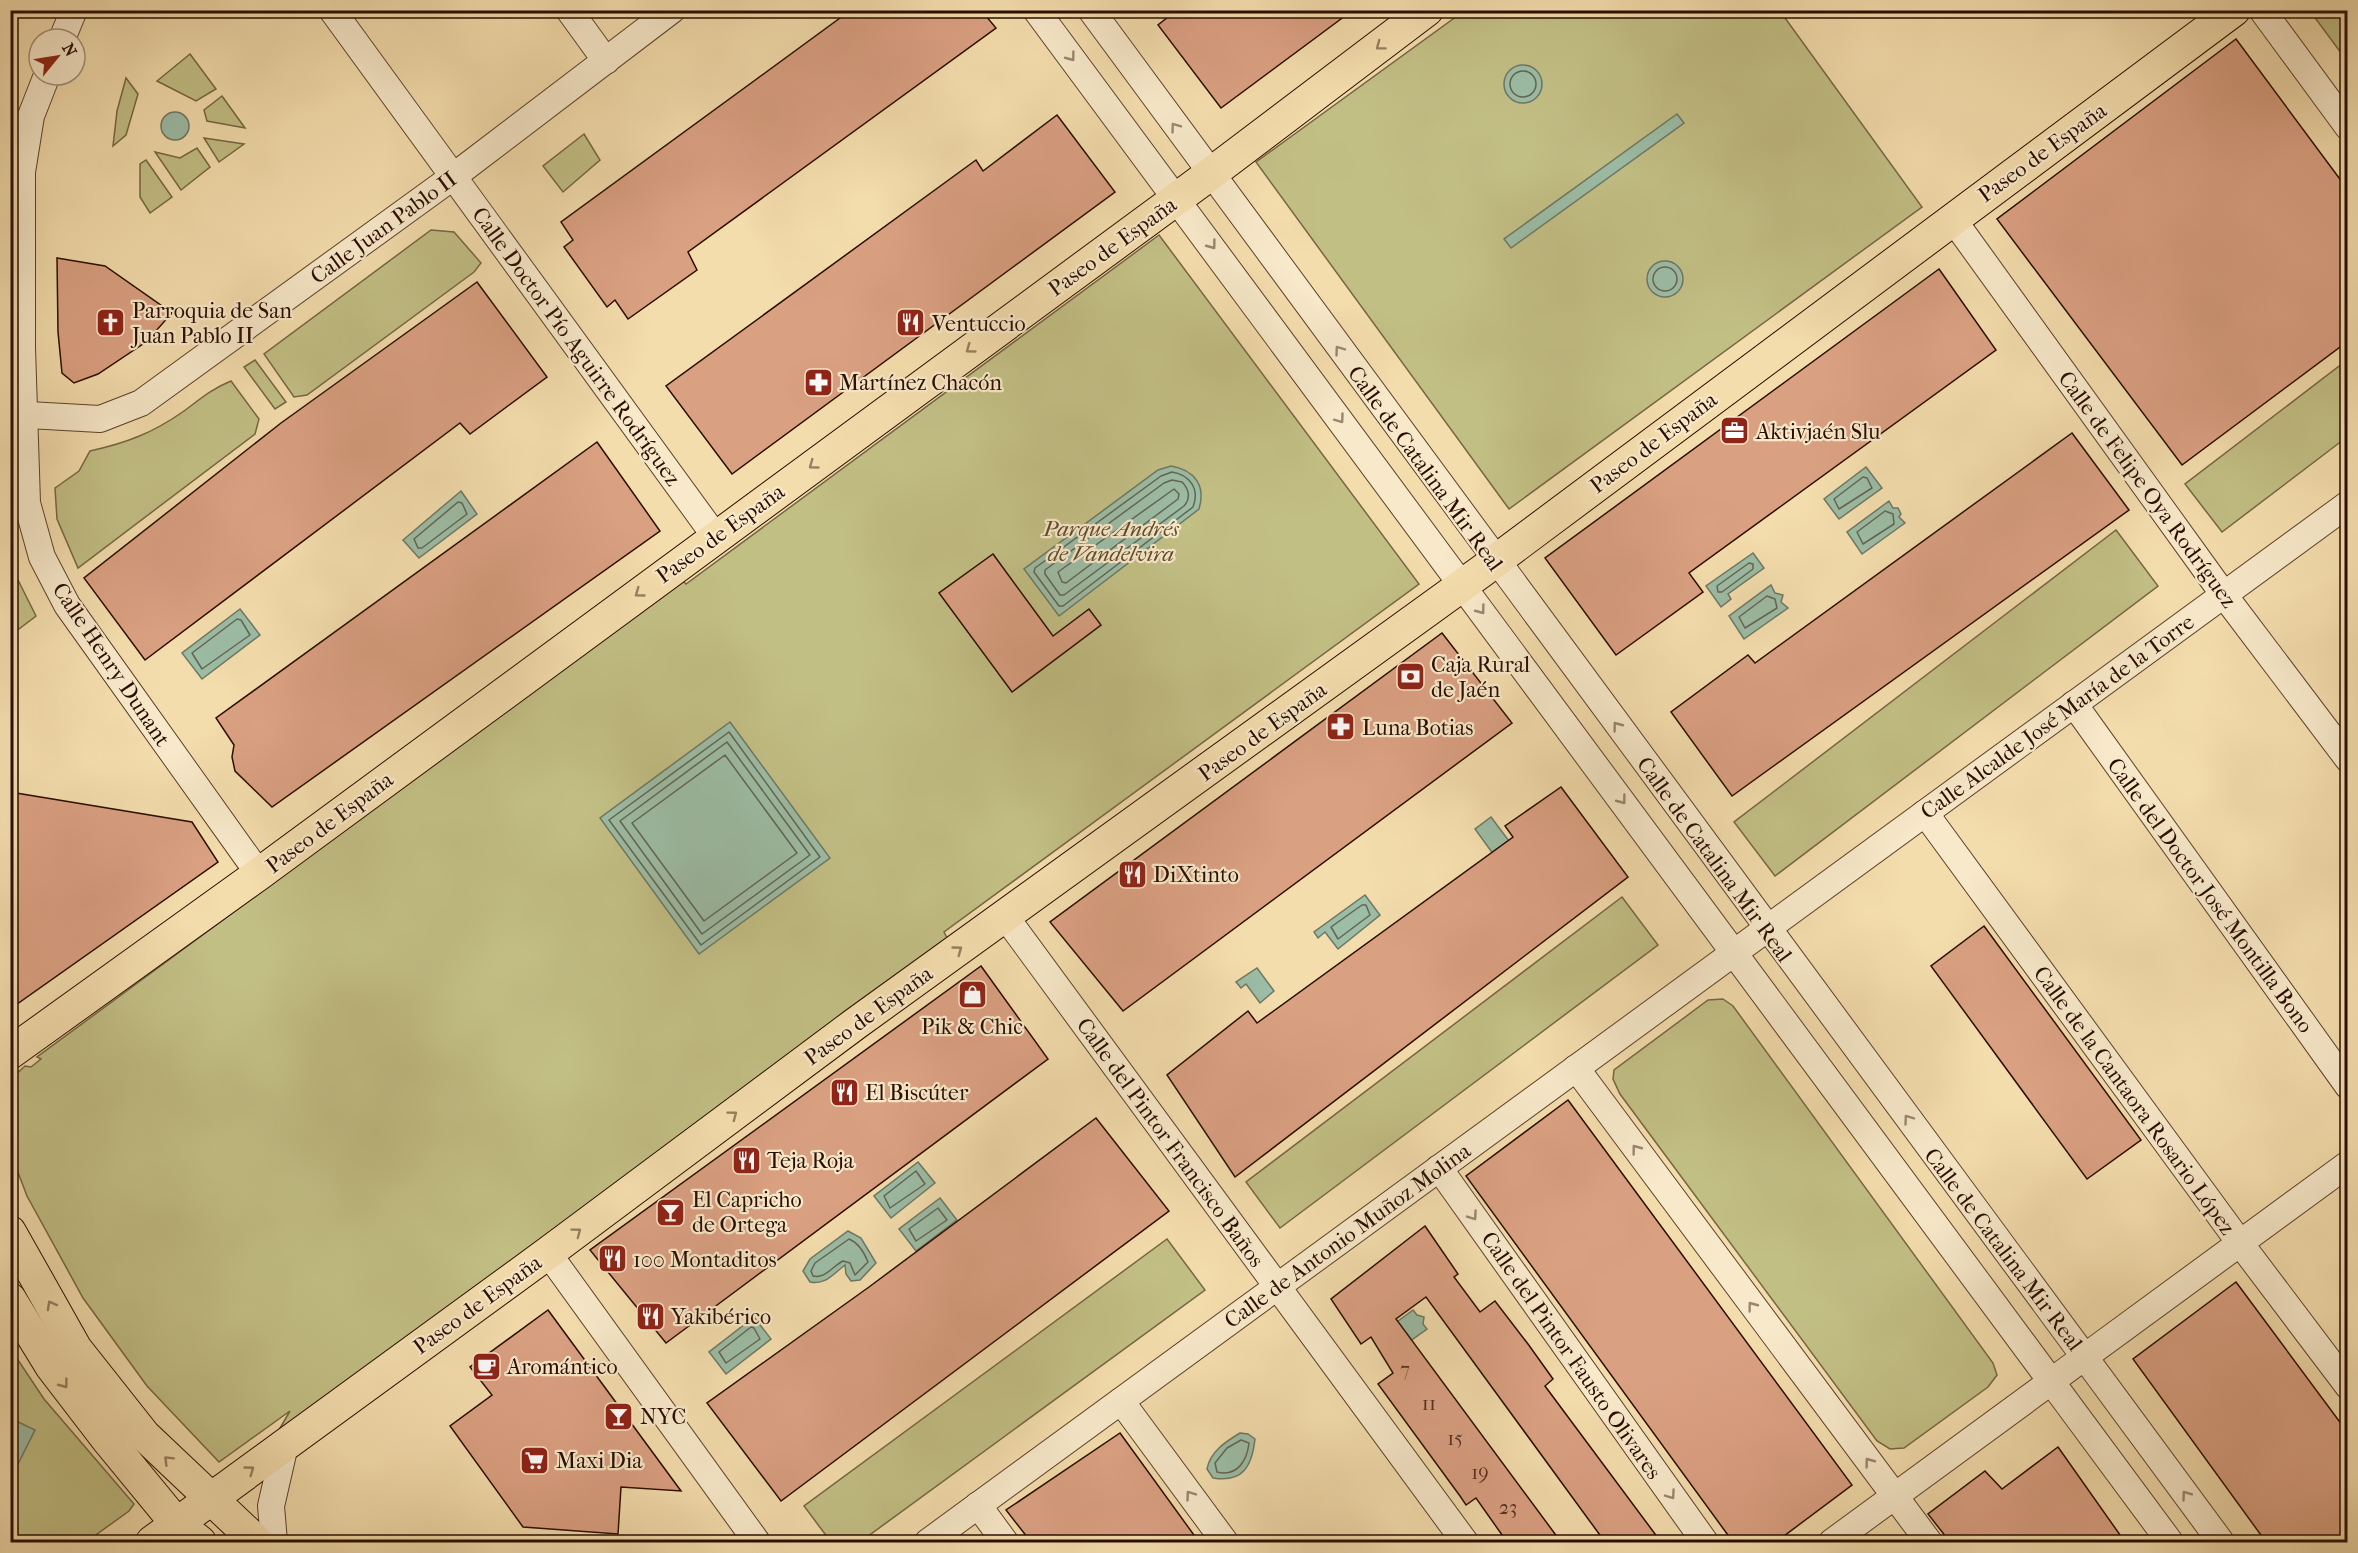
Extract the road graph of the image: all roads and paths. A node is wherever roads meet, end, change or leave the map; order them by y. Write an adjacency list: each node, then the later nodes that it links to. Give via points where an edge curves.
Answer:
1 (74, 10): 10 (street)
2 (332, 10): 15 (street, Calle Doctor Pío Aguirre Rodríguez)
3 (569, 10): 11 (street)
4 (672, 10): 11 (street, Calle Juan Pablo II)
5 (1036, 10): 16 (street, Calle de Catalina Mir Real, one-way to 16)
6 (1091, 10): 14 (street, Calle de Catalina Mir Real, one-way to 6)
7 (1426, 10): 14 (main road, Paseo de España, one-way to 14)
8 (2234, 10): 17 (main road, Paseo de España)
9 (2262, 10): 13 (street)
10 (67, 27)
11 (606, 61): 15 (street, Calle Juan Pablo II)
12 (42, 87): 18 (street, Calle Henry Dunant, via 31,116 22,172)
13 (2348, 126)
14 (1209, 175): 16 (main road, Paseo de España); 21 (street, Calle de Catalina Mir Real, one-way to 14)
15 (454, 176): 18 (street, Calle Juan Pablo II, via 141,403 100,419); 20 (street, Calle Doctor Pío Aguirre Rodríguez)
16 (1176, 198): 20 (main road, Paseo de España, one-way to 20); 22 (street, Calle de Catalina Mir Real, one-way to 22)
17 (1952, 218): 21 (main road, Paseo de España); 23 (street, Calle de Felipe Oya Rodríguez)
18 (18, 414): 27 (street, Calle Henry Dunant, via 27,503 42,557 67,605)
19 (2348, 504): 23 (street, Calle Alcalde José María de la Torre)
20 (715, 537): 27 (main road, Paseo de España, one-way to 27)
21 (1495, 560): 22 (main road, Paseo de España); 29 (street, Calle de Catalina Mir Real, one-way to 21)
22 (1462, 585): 28 (main road, Paseo de España); 30 (street, Calle de Catalina Mir Real, one-way to 30)
23 (2224, 595): 24 (street, Calle Alcalde José María de la Torre); 25 (street, Calle de Felipe Oya Rodríguez)
24 (2074, 704): 26 (street, Calle Alcalde José María de la Torre); 33 (street, Calle del Doctor José Montilla Bono)
25 (2348, 759)
26 (1925, 813): 29 (street, Calle Alcalde José María de la Torre); 37 (street, Calle de la Cantaora Rosario López)
27 (259, 874): 31 (main road, Paseo de España)
28 (1005, 916): 38 (main road, Paseo de España, one-way to 28); 39 (street, Calle del Pintor Francisco Baños)
29 (1767, 929): 30 (street, Calle de Antonio Muñoz Molina); 41 (street, Calle de Catalina Mir Real, one-way to 29)
30 (1734, 952): 32 (street, Calle de Antonio Muñoz Molina); 42 (street, Calle de Catalina Mir Real)
31 (10, 1053)
32 (1576, 1068): 35 (street, Calle de Antonio Muñoz Molina); 46 (street, one-way to 32)
33 (2348, 1086)
34 (2348, 1164): 37 (street)
35 (1439, 1168): 39 (street, Calle de Antonio Muñoz Molina); 59 (street, Calle del Pintor Fausto Olivares, one-way to 59)
36 (10, 1232): 47 (main road, one-way to 36, via 144,1435 76,1349)
37 (2240, 1243): 41 (street); 43 (street, Calle de la Cantaora Rosario López)
38 (548, 1253): 45 (main road, Paseo de España); 54 (street)
39 (1277, 1286): 44 (street, Calle de Antonio Muñoz Molina); 58 (street, Calle del Pintor Francisco Baños)
40 (10, 1299): 49 (main road, one-way to 49, via 51,1366)
41 (2084, 1358): 42 (street); 63 (street, Calle de Catalina Mir Real, one-way to 41)
42 (2052, 1382): 46 (street); 62 (street, Calle de Catalina Mir Real)
43 (2348, 1386)
44 (1121, 1401): 48 (street, Calle de Antonio Muñoz Molina); 57 (street, one-way to 44)
45 (285, 1445): 47 (main road, Paseo de España, one-way to 45); 53 (street, via 271,1506)
46 (1895, 1497): 60 (street); 61 (street)
47 (211, 1499): 49 (main road, Paseo de España); 52 (main road)
48 (978, 1505): 55 (street, Calle de Antonio Muñoz Molina); 56 (street)
49 (176, 1523): 50 (main road, Paseo de España); 51 (main road)
50 (152, 1542)
51 (200, 1542)
52 (257, 1542)
53 (274, 1542)
54 (757, 1542)
55 (928, 1542)
56 (1005, 1542)
57 (1225, 1542)
58 (1465, 1542)
59 (1705, 1542)
60 (1832, 1542)
61 (1929, 1542)
62 (2170, 1542)
63 (2221, 1542)

